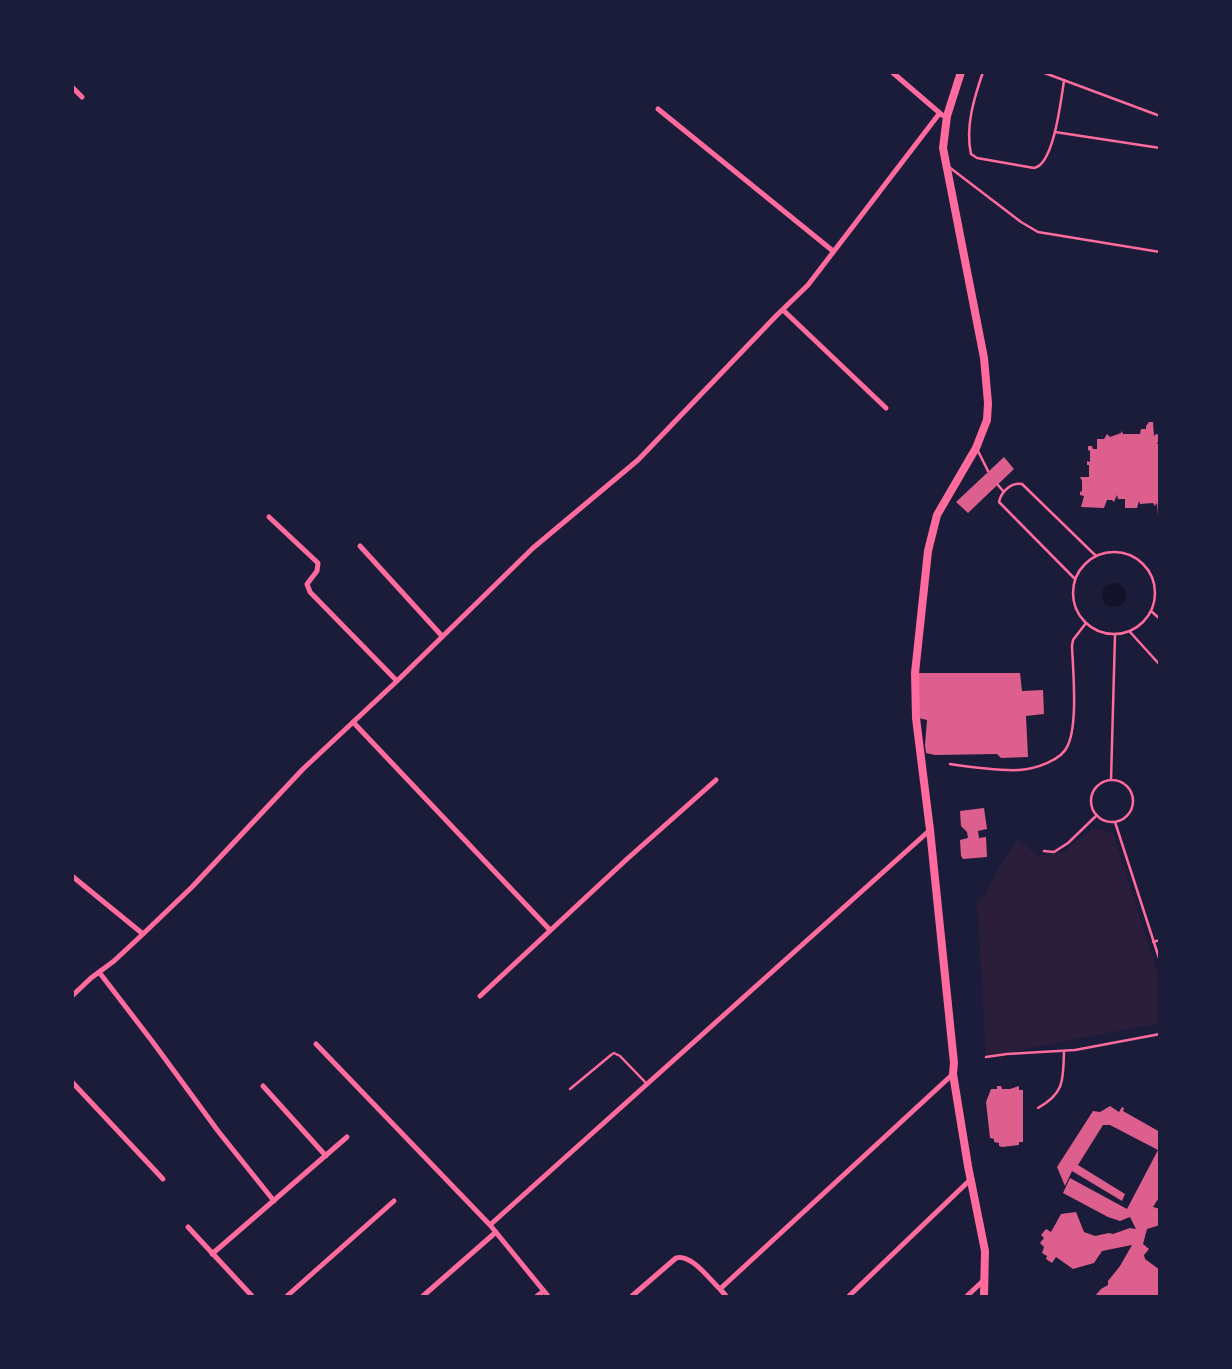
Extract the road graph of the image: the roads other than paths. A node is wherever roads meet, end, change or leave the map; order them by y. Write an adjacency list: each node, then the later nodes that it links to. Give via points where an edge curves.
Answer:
1 (892, 72): 9 (street)
2 (961, 72): 9 (main road)
3 (983, 72): 11 (lane, via 970,120 972,156 1038,168 1045,161)
4 (1042, 72): 5 (lane)
5 (1064, 81): 10 (lane); 11 (lane)
6 (72, 87): 7 (street)
7 (82, 97)
8 (658, 109): 14 (street)
9 (943, 115): 13 (main road); 14 (street, via 922,136)
10 (1160, 116)
11 (1055, 132): 12 (lane)
12 (1160, 148)
13 (946, 165): 15 (lane, via 1030,228); 18 (main road, via 984,358 987,420)
14 (833, 251): 16 (street, via 808,285)
15 (1160, 252)
16 (782, 310): 17 (street); 33 (street, via 638,460 533,548)
17 (886, 408)
18 (976, 448): 19 (lane); 42 (main road, via 938,515 928,551 915,673 916,718)
19 (988, 471)
20 (998, 485): 21 (lane)
21 (1003, 491): 24 (lane, via 1016,483 1022,484); 25 (lane, via 999,502)
22 (269, 517): 35 (street, via 318,563 307,584 310,592)
23 (360, 546): 33 (street)
24 (1096, 556): 25 (lane); 26 (lane, via 1122,553 1139,560 1154,582)
25 (1075, 579): 30 (lane, via 1076,611)
26 (1155, 600): 27 (lane); 28 (lane)
27 (1160, 601)
28 (1152, 611): 29 (lane); 31 (lane, via 1141,625)
29 (1160, 619)
30 (1086, 623): 32 (lane); 37 (lane, via 1073,640 1072,727 1064,752 1040,765 1018,770)
31 (1130, 632): 32 (lane); 34 (lane)
32 (1115, 635): 39 (lane)
33 (442, 636): 35 (street)
34 (1160, 665)
35 (397, 681): 36 (street)
36 (353, 722): 45 (street); 46 (street)
37 (950, 764)
38 (716, 780): 45 (street)
39 (1111, 780): 40 (lane, via 1094,790 1092,803); 41 (lane, via 1125,784 1133,796 1132,810)
40 (1097, 815): 41 (lane, via 1108,822); 43 (lane, via 1068,843 1054,852)
41 (1115, 822): 48 (lane)
42 (930, 830): 57 (main road); 59 (street)
43 (1044, 851)
44 (72, 876): 46 (street)
45 (550, 930): 52 (street)
46 (143, 934): 50 (street)
47 (1160, 940): 48 (lane)
48 (1153, 942): 49 (lane)
49 (1160, 961)
50 (99, 972): 51 (street); 67 (street, via 218,1132)
51 (72, 996)
52 (480, 996)
53 (1160, 1034): 55 (lane)
54 (316, 1044): 69 (street)
55 (1064, 1051): 56 (lane); 62 (lane, via 1063,1082 1050,1102)
56 (986, 1057)
57 (953, 1074): 66 (main road); 74 (street)
58 (72, 1082): 65 (street)
59 (647, 1084): 61 (lane, via 620,1056 611,1054); 69 (street)
60 (262, 1086): 64 (street)
61 (570, 1089)
62 (1038, 1108)
63 (347, 1137): 64 (street)
64 (326, 1156): 67 (street)
65 (163, 1179)
66 (970, 1179): 73 (main road, via 985,1251); 83 (street)
67 (274, 1201): 72 (street)
68 (394, 1201): 77 (street)
69 (490, 1225): 71 (street)
70 (188, 1227): 72 (street)
71 (496, 1232): 75 (street); 78 (street)
72 (212, 1254): 76 (street)
73 (985, 1280): 84 (street); 85 (main road)
74 (720, 1289): 81 (street, via 681,1256); 82 (street)
75 (544, 1291): 79 (street); 80 (street)
76 (252, 1296)
77 (287, 1296)
78 (423, 1296)
79 (537, 1296)
80 (548, 1296)
81 (632, 1296)
82 (726, 1296)
83 (849, 1296)
84 (967, 1296)
85 (984, 1296)

